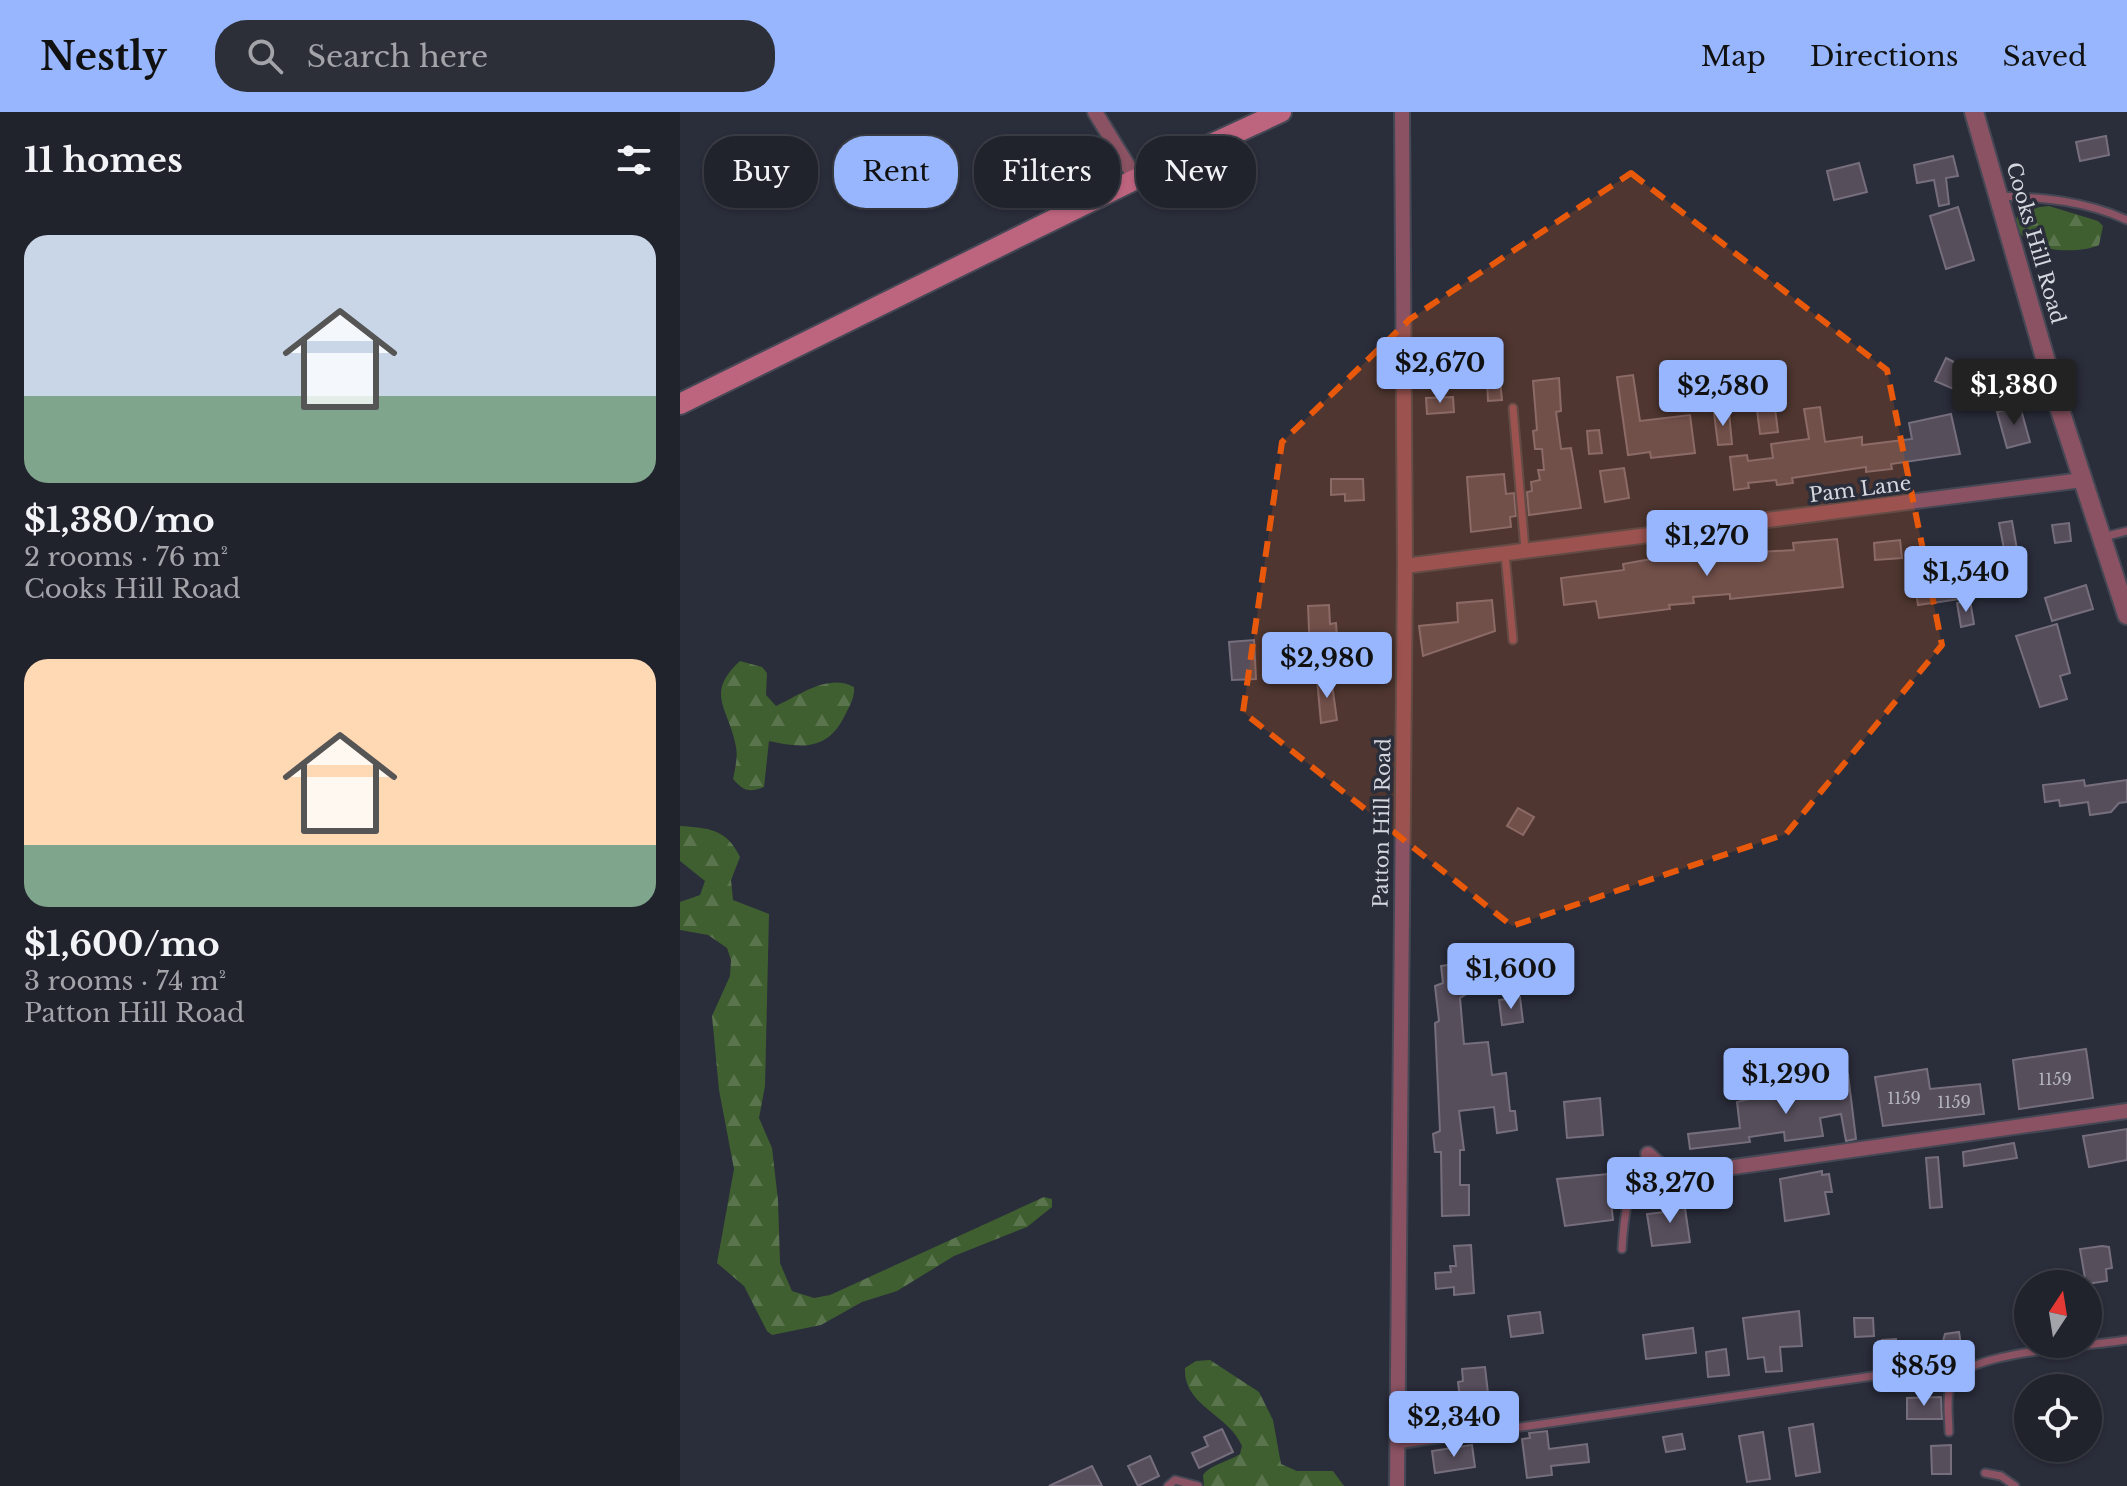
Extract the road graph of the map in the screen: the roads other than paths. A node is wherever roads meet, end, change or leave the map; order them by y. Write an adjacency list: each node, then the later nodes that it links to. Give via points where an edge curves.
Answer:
1 (1095, 112): 6 (street)
2 (1281, 112): 5 (main road)
3 (1402, 112): 16 (street, Patton Hill Road)
4 (1974, 112): 7 (street, Cooks Hill Road)
5 (1229, 136)
6 (1136, 179): 9 (main road)
7 (2001, 196): 8 (lane, via 2057,199); 11 (street, Cooks Hill Road)
8 (2127, 220)
9 (680, 404)
10 (1513, 408): 14 (lane)
11 (2082, 480): 13 (street, Cooks Hill Road); 14 (street, Pam Lane)
12 (2127, 531): 13 (lane)
13 (2103, 537): 17 (street, Cooks Hill Road)
14 (1525, 553): 15 (street, Pam Lane)
15 (1505, 554): 16 (street, Pam Lane); 18 (lane)
16 (1405, 566): 25 (street, Patton Hill Road)
17 (2127, 615)
18 (1513, 640)
19 (2127, 1111): 20 (street, via 1706,1171 1663,1168)
20 (1648, 1154): 21 (lane, via 1627,1201)
21 (1622, 1249)
22 (2127, 1340): 24 (lane, via 2006,1357 1966,1369 1950,1386)
23 (1887, 1374): 25 (lane)
24 (1949, 1432)
25 (1397, 1445): 29 (street, Patton Hill Road)
26 (1985, 1473): 30 (lane)
27 (1168, 1486): 28 (lane, via 1175,1480)
28 (1198, 1486)
29 (1397, 1486)
30 (2015, 1486)

